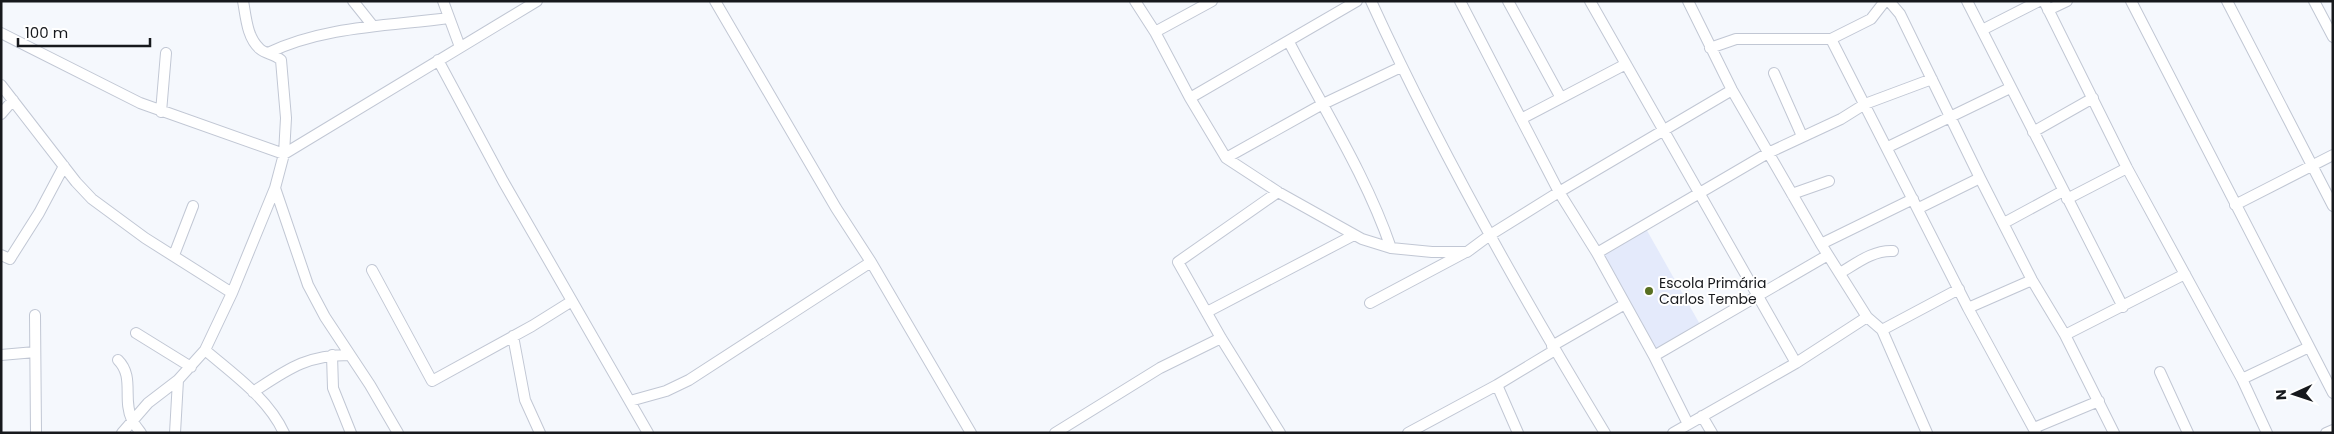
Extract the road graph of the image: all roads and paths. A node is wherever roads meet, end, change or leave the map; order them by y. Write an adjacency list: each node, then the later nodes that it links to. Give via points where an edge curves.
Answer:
1 (243, 1): 35 (street, via 249,33 260,49)
2 (354, 1): 25 (street)
3 (443, 1): 24 (street)
4 (537, 1): 22 (street)
5 (715, 1): 89 (street)
6 (1136, 1): 27 (street)
7 (1212, 1): 27 (street)
8 (1356, 1): 31 (street)
9 (1371, 1): 38 (street)
10 (1460, 1): 53 (street)
11 (1508, 1): 45 (street)
12 (1590, 1): 37 (street)
13 (1688, 1): 33 (street)
14 (1885, 1): 30 (street, via 1871,19)
15 (1889, 1): 40 (street, via 1900,14)
16 (1967, 1): 26 (street)
17 (2039, 1): 26 (street)
18 (2067, 1): 23 (street)
19 (2131, 1): 74 (street)
20 (2227, 1): 63 (street)
21 (2314, 1): 29 (street)
22 (525, 4): 32 (street)
23 (2046, 6): 46 (street)
24 (450, 18): 25 (street); 32 (street)
25 (373, 26): 35 (street, via 286,44)
26 (1982, 30): 42 (street)
27 (1155, 32): 44 (street)
28 (1, 33): 50 (street)
29 (2333, 38)
30 (1831, 39): 33 (street, via 1736,39); 48 (street)
31 (1289, 42): 44 (street); 49 (street)
32 (460, 47): 36 (street)
33 (1710, 48): 43 (street)
34 (166, 53): 50 (street)
35 (268, 53): 59 (street, via 280,60 284,83)
36 (438, 60): 59 (street); 97 (street)
37 (1626, 64): 45 (street); 54 (street)
38 (1401, 67): 49 (street); 79 (street)
39 (1774, 72): 56 (street)
40 (1932, 79): 48 (street); 52 (street)
41 (1, 85): 47 (street)
42 (2010, 88): 52 (street); 55 (street)
43 (1732, 90): 54 (street); 58 (street)
44 (1190, 98): 61 (street)
45 (1561, 98): 53 (street)
46 (2093, 98): 55 (street); 64 (street)
47 (13, 100): 51 (street); 62 (street)
48 (1865, 104): 56 (street, via 1841,119); 57 (street)
49 (1321, 105): 61 (street); 82 (street, via 1350,155)
50 (161, 112): 59 (street)
51 (1, 114)
52 (1950, 118): 57 (street); 65 (street)
53 (1521, 119): 69 (street)
54 (1663, 130): 69 (street); 70 (street)
55 (2033, 132): 72 (street)
56 (1802, 136): 58 (street)
57 (1888, 147): 73 (street)
58 (1768, 153): 70 (street); 71 (street)
59 (284, 154): 67 (street)
60 (2333, 155): 63 (street)
61 (1226, 158): 68 (street)
62 (64, 166): 86 (street, via 10,259); 87 (street, via 92,199)
63 (2312, 166): 74 (street); 76 (street)
64 (2127, 168): 72 (street); 92 (street)
65 (1980, 178): 77 (street); 78 (street)
66 (1829, 181): 71 (street)
67 (275, 188): 95 (street); 116 (street, via 308,285)
68 (1278, 192): 80 (street); 102 (street, via 1178,262)
69 (1559, 192): 79 (street); 85 (street)
70 (1699, 194): 85 (street); 96 (street)
71 (1792, 194): 81 (street)
72 (2065, 195): 78 (street); 100 (street)
73 (1913, 199): 77 (street); 81 (street)
74 (2235, 205): 110 (street)
75 (193, 206): 87 (street)
76 (2333, 206)
77 (1919, 208): 94 (street)
78 (2004, 223): 93 (street)
79 (1490, 235): 84 (street); 111 (street)
80 (1354, 236): 82 (street); 102 (street)
81 (1821, 244): 88 (street)
82 (1391, 248): 84 (street)
83 (1893, 251): 91 (street, via 1873,254)
84 (1466, 252): 98 (street)
85 (1597, 253): 99 (street)
86 (1, 255)
87 (174, 255): 95 (street)
88 (1828, 256): 91 (street); 96 (street)
89 (871, 262): 127 (street, via 689,380); 145 (street)
90 (372, 270): 108 (street, via 432,381)
91 (1840, 273): 104 (street)
92 (2185, 274): 100 (street); 122 (street)
93 (2032, 280): 101 (street); 107 (street)
94 (1959, 289): 101 (street); 105 (street)
95 (232, 293): 112 (street)
96 (1759, 296): 117 (street); 119 (street)
97 (572, 301): 108 (street); 127 (street)
98 (1370, 303)
99 (1625, 304): 111 (street); 117 (street)
100 (2123, 307): 107 (street)
101 (1968, 308): 134 (street)
102 (1207, 312): 109 (street)
103 (34, 315): 113 (street)
104 (1867, 317): 105 (street); 119 (street)
105 (1882, 330): 151 (street)
106 (136, 333): 120 (street)
107 (2065, 335): 128 (street)
108 (513, 336): 143 (street, via 525,400)
109 (1221, 338): 146 (street, via 1160,368); 147 (street)
110 (2309, 347): 122 (street); 126 (street)
111 (1553, 348): 124 (street); 149 (street)
112 (205, 350): 120 (street); 125 (street)
113 (35, 352): 114 (street); 136 (street)
114 (1, 355)
115 (332, 355): 116 (street); 125 (street, via 303,361); 141 (street, via 333,388)
116 (350, 355): 142 (street)
117 (1654, 356): 131 (street)
118 (118, 360): 130 (street, via 127,373)
119 (1796, 363): 129 (street)
120 (191, 367): 123 (street)
121 (2160, 372): 153 (street)
122 (2242, 379): 154 (street)
123 (178, 380): 130 (street); 139 (street)
124 (1497, 385): 133 (street); 148 (street)
125 (253, 392): 140 (street)
126 (2333, 393)
127 (630, 401): 144 (street)
128 (2099, 401): 134 (street); 152 (street)
129 (1702, 416): 131 (street); 150 (street)
130 (132, 419): 137 (street); 138 (street)
131 (1688, 424): 135 (street)
132 (2333, 430): 155 (street)
133 (1515, 431)
134 (2035, 431)
135 (1675, 432)
136 (36, 433)
137 (122, 433)
138 (141, 433)
139 (175, 433)
140 (284, 433)
141 (351, 433)
142 (398, 433)
143 (540, 433)
144 (648, 433)
145 (971, 433)
146 (1055, 433)
147 (1280, 433)
148 (1408, 433)
149 (1605, 433)
150 (1712, 433)
151 (1927, 433)
152 (2114, 433)
153 (2188, 433)
154 (2267, 433)
155 (2326, 433)

